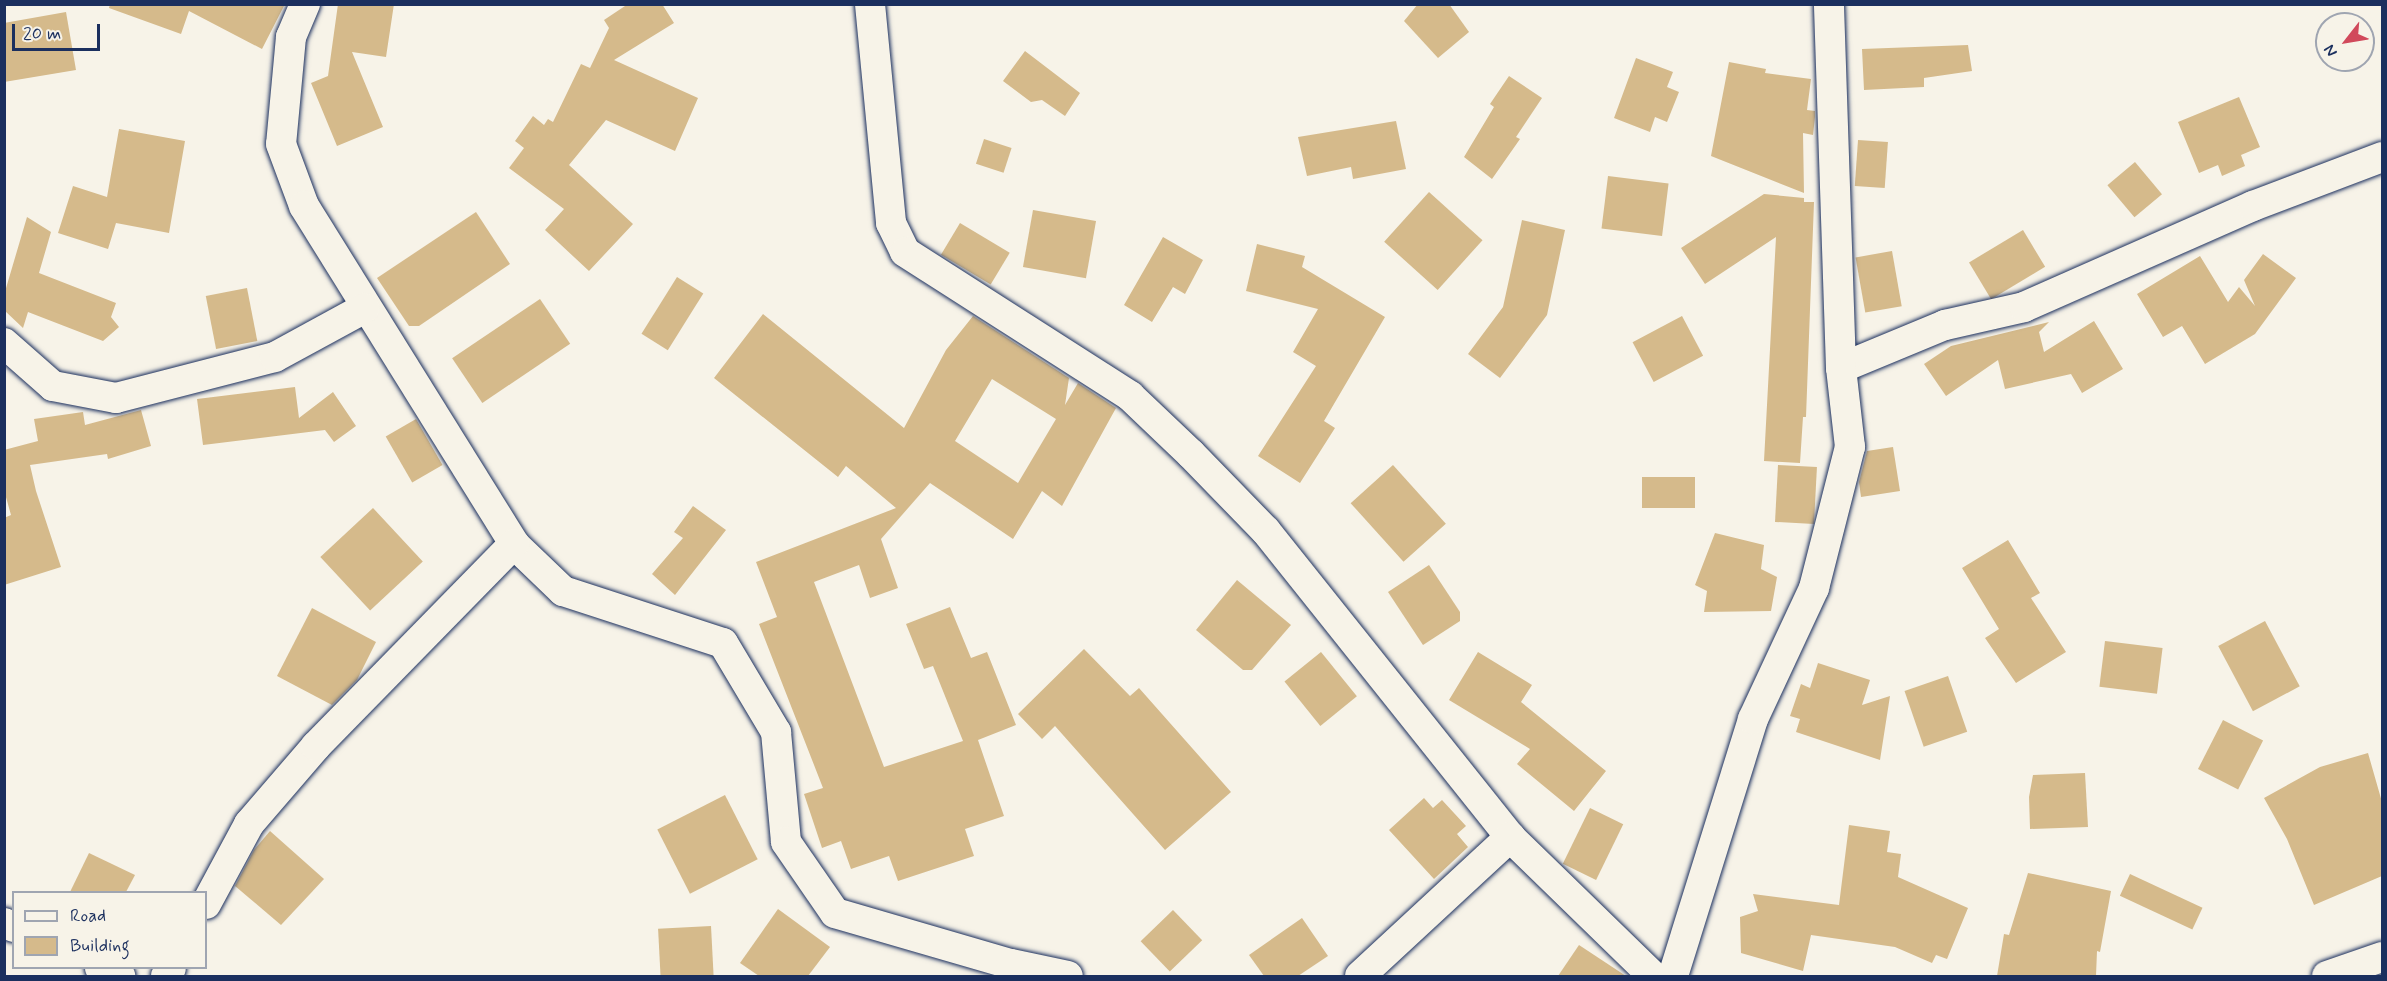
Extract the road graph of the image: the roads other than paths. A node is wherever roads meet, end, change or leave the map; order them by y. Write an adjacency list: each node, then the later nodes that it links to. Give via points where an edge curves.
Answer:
1 (305, 4): 5 (street, via 291,37 280,144 304,206)
2 (870, 4): 9 (street, via 891,223 905,252 1130,396 1191,454 1266,531)
3 (1829, 4): 7 (street)
4 (2382, 157): 7 (street, via 2253,206 2025,307 1945,325)
5 (365, 308): 6 (street, via 275,357 116,398 53,386); 8 (street)
6 (4, 343)
7 (1841, 368): 17 (street, via 1850,447 1814,588 1753,720)
8 (514, 544): 10 (street, via 316,746 249,824); 14 (street, via 563,591 723,643 776,732 786,842 835,913 1011,964)
9 (1510, 837): 15 (street); 16 (street)
10 (207, 902)
11 (2382, 957): 18 (street)
12 (102, 969): 13 (street)
13 (120, 976)
14 (1068, 976)
15 (1360, 976)
16 (1653, 976)
17 (1673, 976)
18 (2327, 976)

